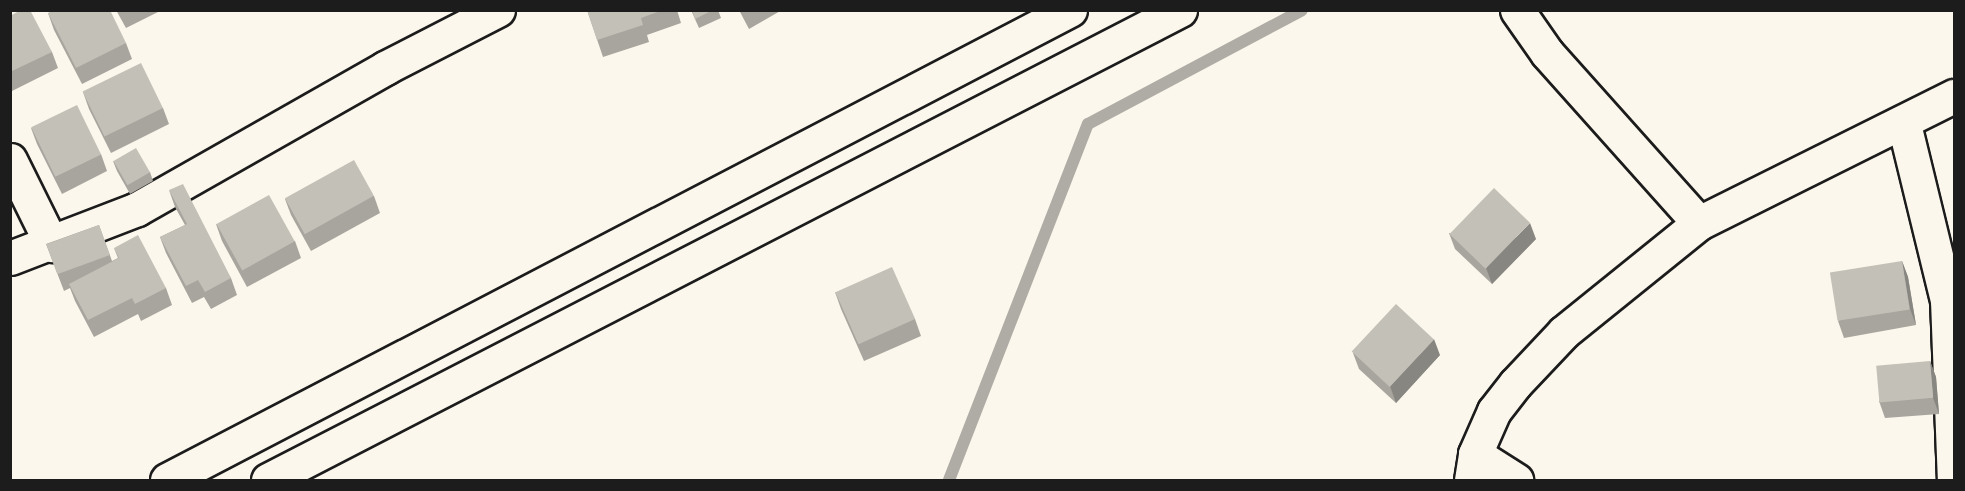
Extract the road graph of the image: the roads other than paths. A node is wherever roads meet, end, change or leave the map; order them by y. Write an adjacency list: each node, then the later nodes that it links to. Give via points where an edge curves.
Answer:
1 (498, 10): 9 (street, via 385,68 137,209)
2 (1070, 10): 12 (street)
3 (1180, 10): 13 (street)
4 (1517, 10): 8 (street, via 1547,53)
5 (1954, 96): 6 (street)
6 (1904, 124): 8 (street); 15 (street, via 1947,300)
7 (10, 160): 9 (street)
8 (1699, 223): 11 (street, via 1564,332 1494,411)
9 (52, 245): 10 (street)
10 (10, 258)
11 (1473, 467): 14 (street)
12 (167, 480)
13 (268, 480)
14 (1516, 480)
15 (1954, 480)

